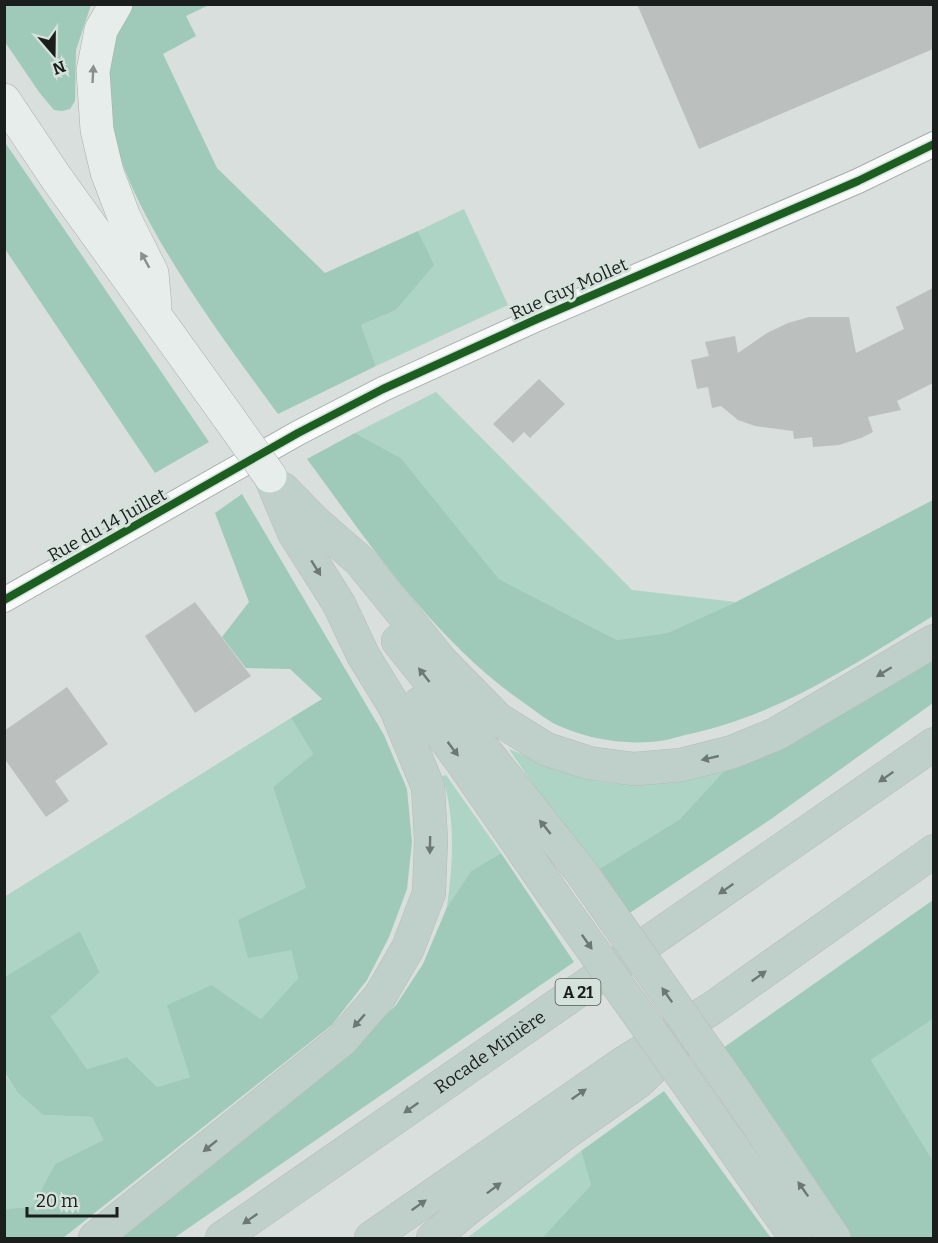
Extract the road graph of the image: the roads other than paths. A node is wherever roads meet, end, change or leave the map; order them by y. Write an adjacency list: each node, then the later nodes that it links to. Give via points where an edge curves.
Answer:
1 (116, 4): 4 (main road, one-way to 1, via 152,273 124,217 97,130 93,71 101,30)
2 (4, 100): 4 (main road)
3 (933, 144): 6 (street, Rue Guy Mollet, via 858,181 401,380 298,433)
4 (157, 316): 5 (main road, bridge)
5 (270, 476): 7 (highway); 9 (highway, one-way to 9, via 294,533)
6 (225, 477): 8 (street, Rue du 14 Juillet)
7 (315, 521): 10 (highway, one-way to 7, via 776,734 732,752 681,765 634,769 589,763 546,749 498,719 442,662 360,561); 19 (highway, one-way to 7, bridge, via 582,873 371,606)
8 (4, 600)
9 (339, 604): 14 (highway, one-way to 14, via 363,655 396,709 428,787 429,893 425,904 408,948 380,996 342,1040); 18 (highway, one-way to 18, bridge, via 464,765)
10 (933, 641)
11 (933, 744): 15 (highway, Rocade Minière / A 21, one-way to 15)
12 (933, 851): 13 (highway, one-way to 12)
13 (711, 1010): 16 (highway, one-way to 13, via 625,1062); 17 (highway, one-way to 13, via 546,1148 638,1083)
14 (95, 1239)
15 (222, 1239)
16 (371, 1239)
17 (433, 1239)
18 (796, 1239)
19 (834, 1239)

